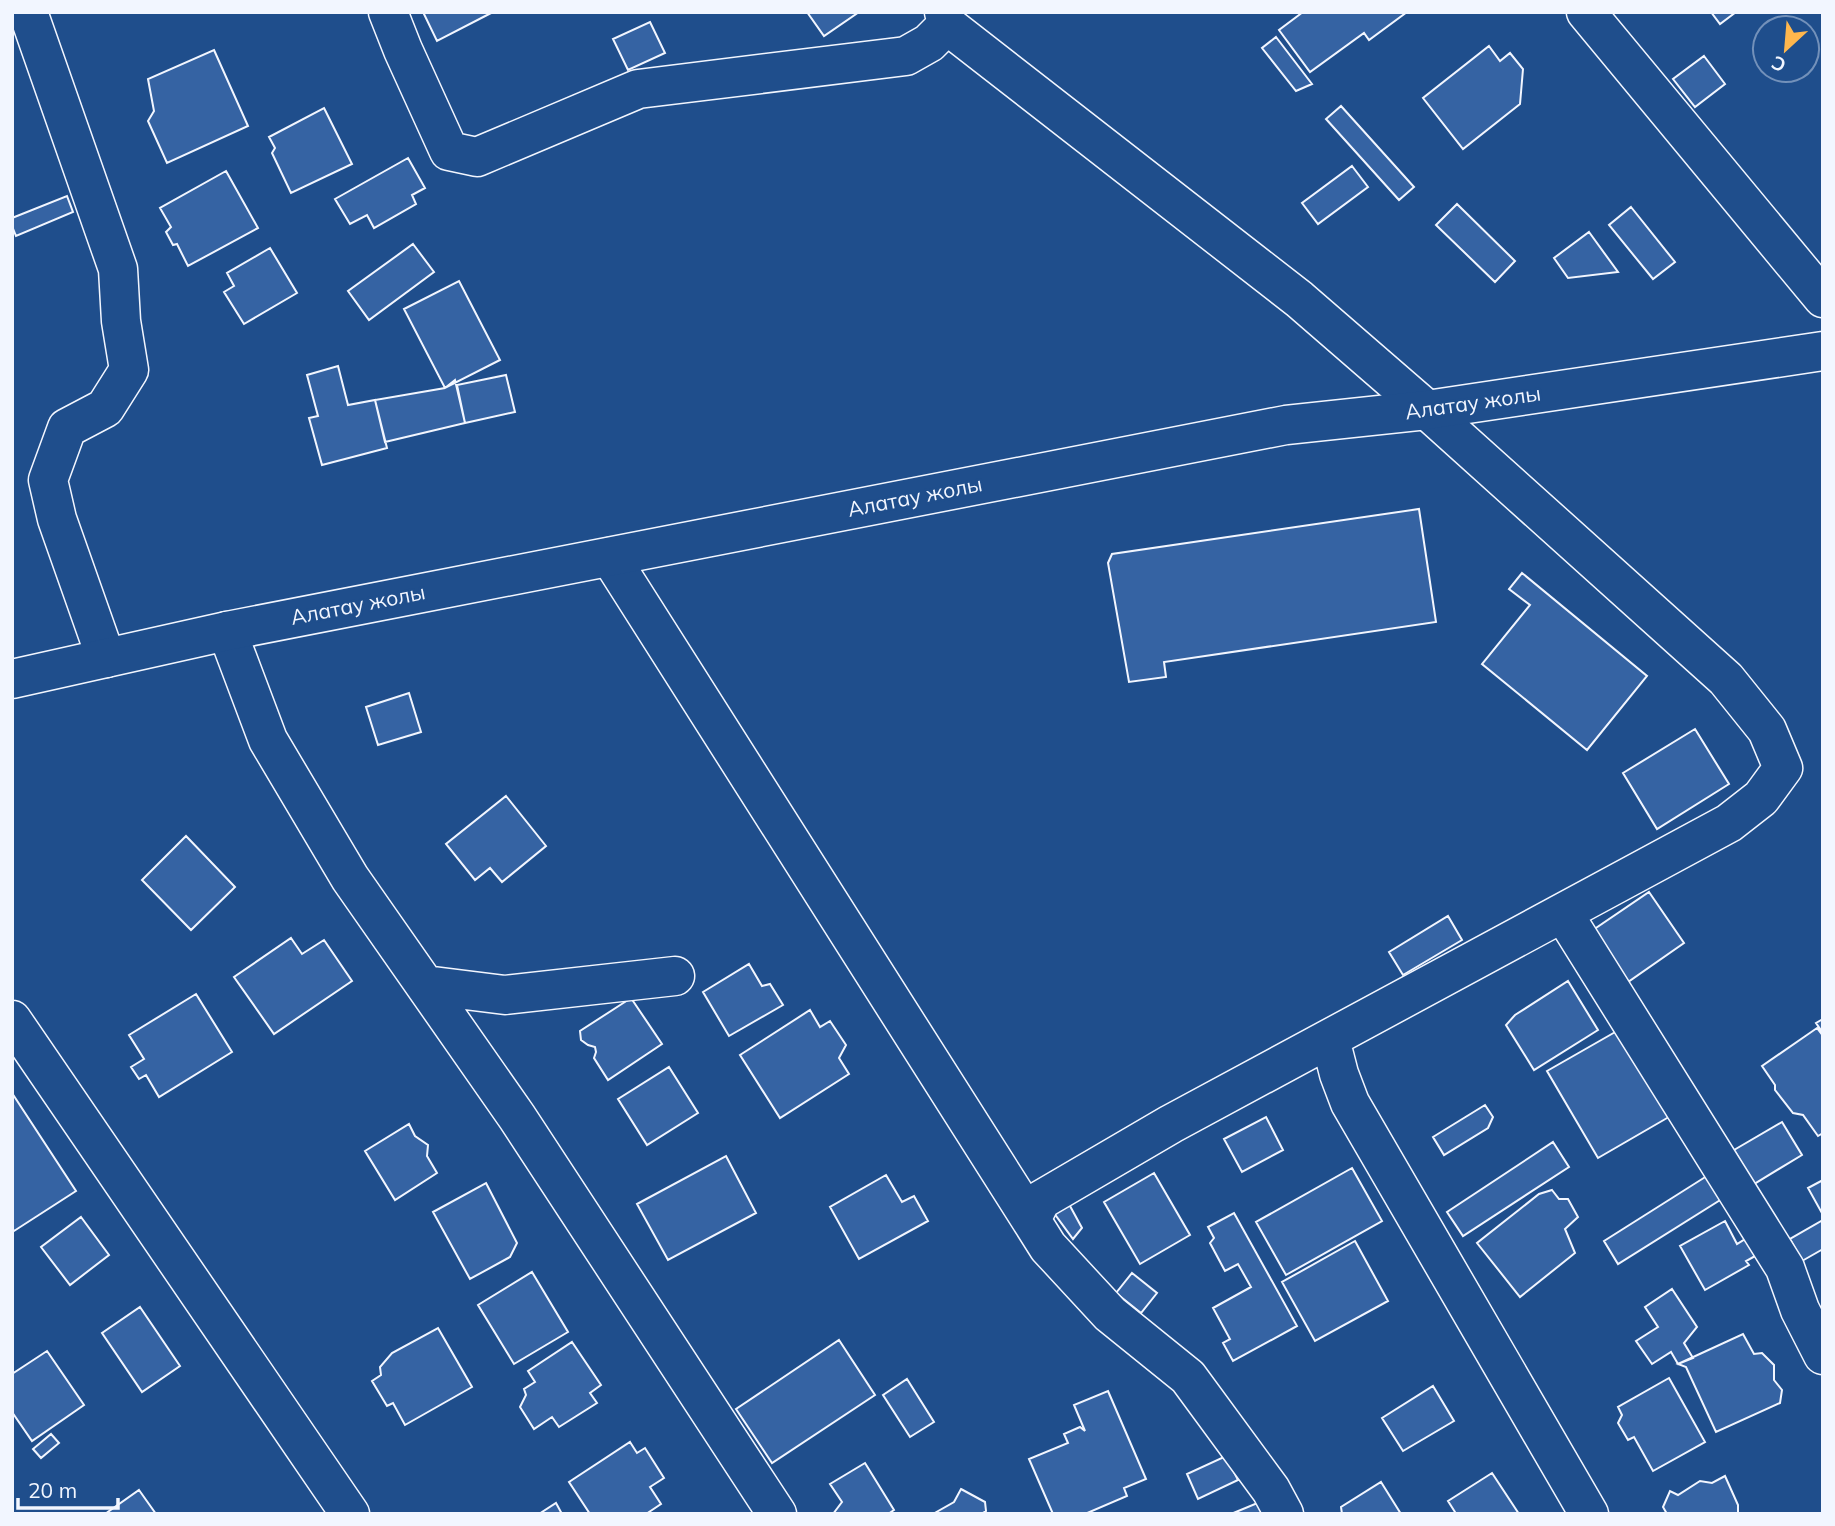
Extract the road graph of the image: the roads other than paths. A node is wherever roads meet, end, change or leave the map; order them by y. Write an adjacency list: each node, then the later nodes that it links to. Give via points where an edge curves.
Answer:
1 (28, 12): 10 (street, via 118,269 128,370 105,408 67,428 48,480 57,519)
2 (388, 12): 4 (street, via 449,151 477,157 638,89 906,56 929,43)
3 (1586, 12): 5 (street)
4 (946, 19): 7 (street, via 1299,299)
5 (1823, 298)
6 (1823, 351): 7 (street, Алатау жолы)
7 (1427, 410): 8 (street, Алатау жолы, via 1286,425); 12 (street, via 1726,679 1767,730 1783,768 1761,799 1729,823)
8 (610, 557): 9 (street, Алатау жолы); 17 (street)
9 (227, 631): 10 (street, Алатау жолы); 14 (street, via 268,740 350,878)
10 (106, 658): 11 (street, Алатау жолы)
11 (12, 679)
12 (1563, 913): 16 (street); 18 (street, via 1785,1268)
13 (675, 976): 14 (street, via 505,995)
14 (425, 985): 20 (street)
15 (12, 1020): 19 (street)
16 (1330, 1039): 17 (street, via 1041,1200); 22 (street, via 1350,1103)
17 (1031, 1220): 21 (street, via 1048,1247 1110,1314 1188,1377)
18 (1823, 1355)
19 (350, 1514)
20 (777, 1514)
21 (1284, 1514)
22 (1590, 1514)

